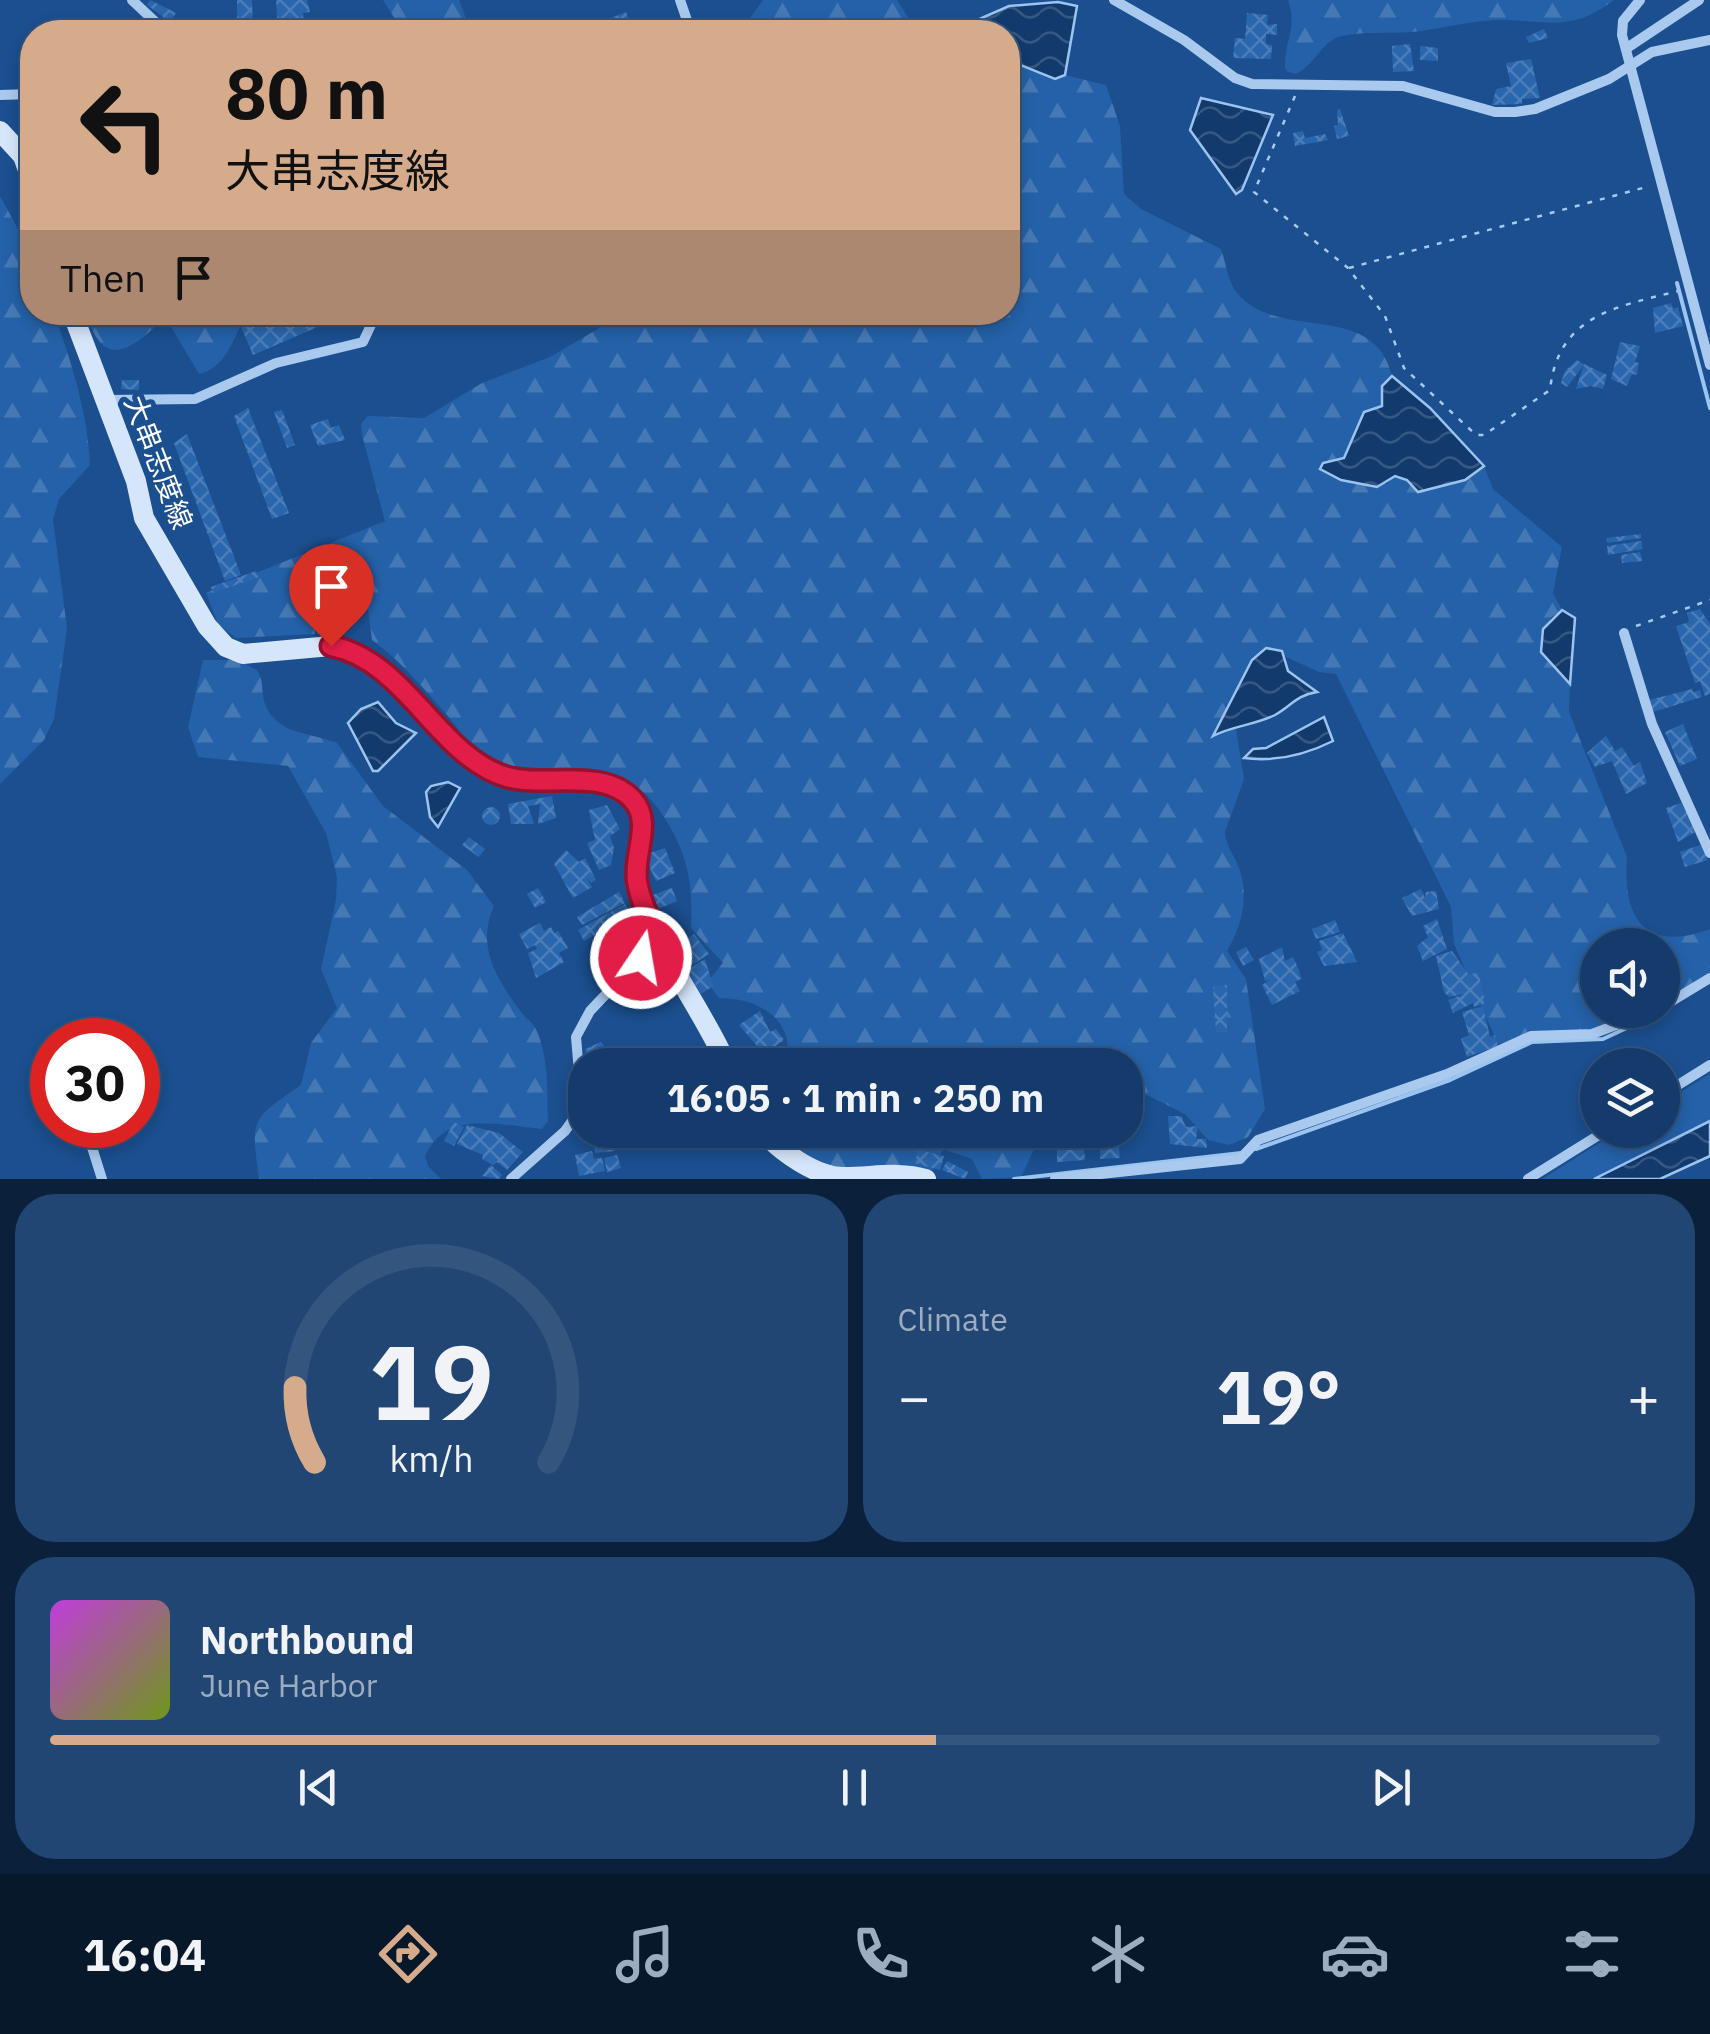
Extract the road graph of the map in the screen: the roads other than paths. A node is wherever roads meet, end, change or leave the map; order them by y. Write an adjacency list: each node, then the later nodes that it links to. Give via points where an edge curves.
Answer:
1 (132, 0): 5 (street)
2 (1114, 0): 8 (street, via 1252,84 1402,86 1515,112 1535,110)
3 (1640, 0): 7 (street, via 1623,21)
4 (1698, 0): 7 (street)
5 (153, 20)
6 (1710, 40): 8 (street, via 1652,52)
7 (1626, 48): 8 (street)
8 (1630, 67): 13 (street)
9 (0, 131): 10 (main road)
10 (20, 153)
11 (77, 325): 14 (main road, 大串志度線)
12 (371, 325): 14 (street, via 363,342 276,364 195,399)
13 (1710, 365)
14 (106, 400): 17 (main road, 大串志度線, via 144,518 206,626 226,647 243,654 347,648 370,660 488,769 519,780 602,784 627,794 642,821 637,883)
15 (1624, 634): 16 (street, via 1652,724)
16 (1710, 853)
17 (660, 937): 21 (main road, 大串志度線); 28 (street, via 590,1011 576,1037 582,1107)
18 (1710, 978): 19 (street)
19 (1680, 996)
20 (1607, 1028): 30 (street, via 1531,1036 1448,1074 1258,1140 1240,1159)
21 (717, 1048)
22 (1710, 1066): 23 (street)
23 (1680, 1084)
24 (1580, 1147): 31 (street)
25 (92, 1148): 27 (street)
26 (782, 1148): 29 (main road, via 841,1178)
27 (102, 1179)
28 (510, 1179)
29 (926, 1179)
30 (1055, 1179)
31 (1528, 1179)

